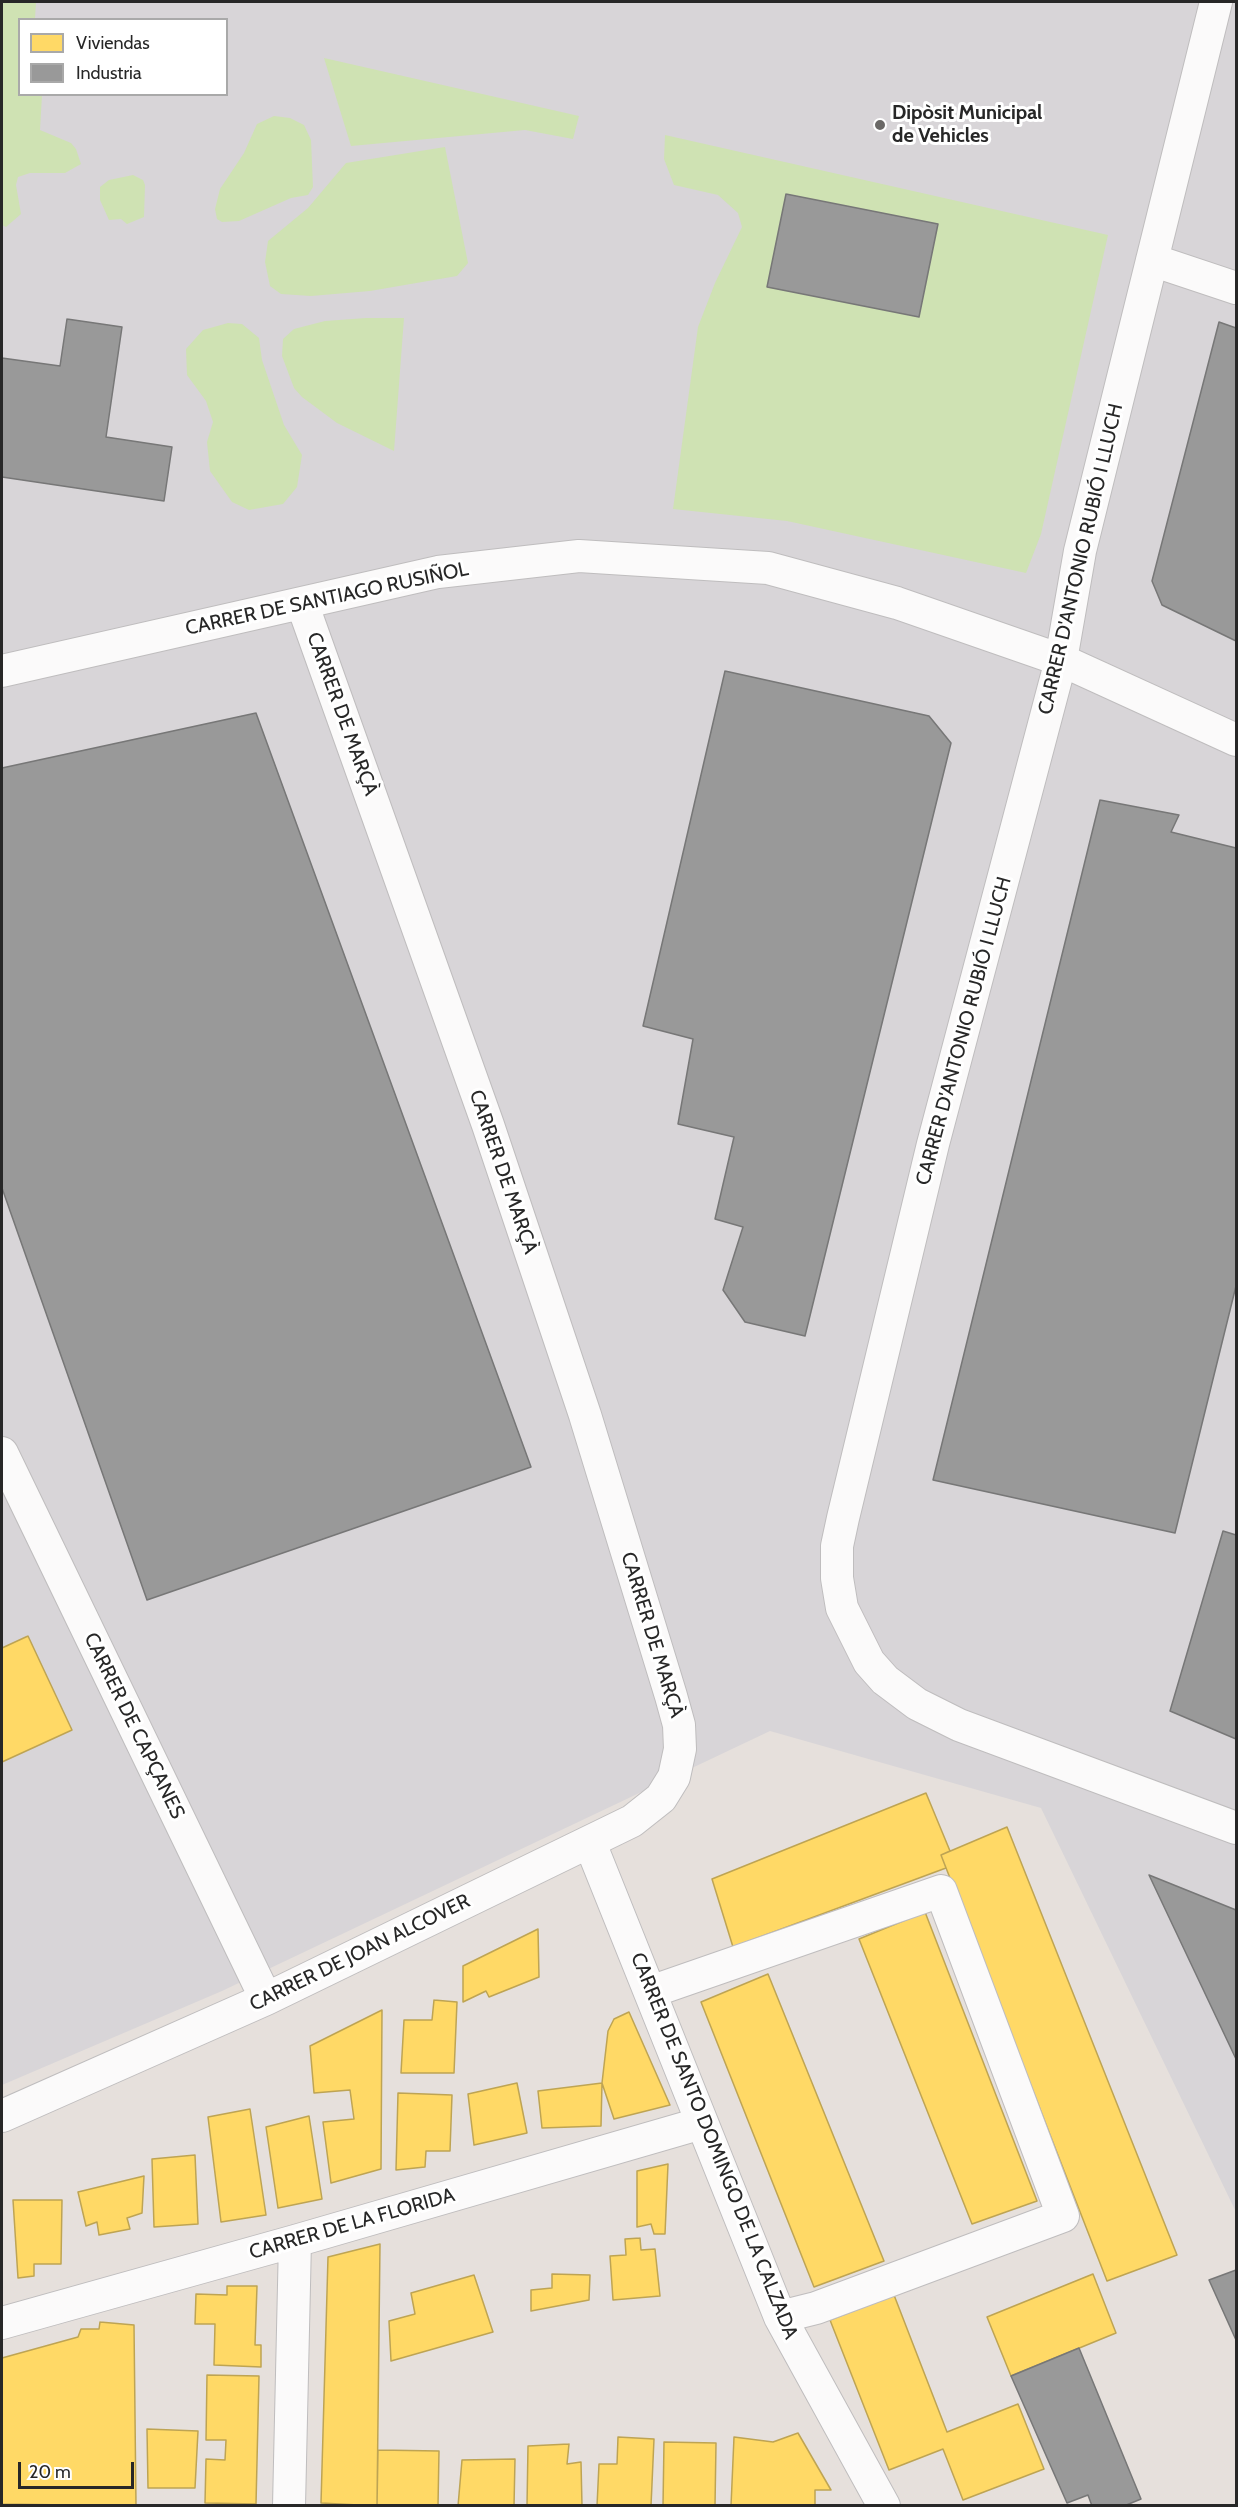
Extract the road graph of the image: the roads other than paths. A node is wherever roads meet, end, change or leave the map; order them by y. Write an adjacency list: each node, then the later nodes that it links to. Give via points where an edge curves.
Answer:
1 (1216, 2): 2 (street, CARRER D'ANTONIO RUBIÓ I LLUCH)
2 (1152, 260): 3 (street); 5 (street, CARRER D'ANTONIO RUBIÓ I LLUCH, via 1080,551)
3 (1236, 288)
4 (302, 603): 5 (street, CARRER DE SANTIAGO RUSIÑOL, via 438,572 579,556 768,568 897,603); 6 (street, CARRER DE SANTIAGO RUSIÑOL); 9 (street, CARRER DE MARÇÀ, via 488,1125 585,1415 671,1696 679,1725)
5 (1061, 660): 7 (street, CARRER DE SANTIAGO RUSIÑOL); 10 (street, CARRER D'ANTONIO RUBIÓ I LLUCH, via 928,1167 843,1518 837,1546 837,1578 842,1608 869,1662 885,1680 917,1704 959,1725)
6 (2, 671)
7 (1236, 740)
8 (2, 1453): 13 (street, CARRER DE CAPÇANES)
9 (680, 1749): 11 (street, CARRER DE JOAN ALCOVER, via 674,1777 661,1798 632,1821)
10 (1236, 1828)
11 (590, 1843): 12 (street, CARRER DE SANTO DOMINGO DE LA CALZADA); 13 (street, CARRER DE JOAN ALCOVER)
12 (650, 1992): 15 (street, CARRER DE SANTO DOMINGO DE LA CALZADA); 17 (street, via 941,1891 1063,2216 816,2308)
13 (266, 1999): 14 (street, CARRER DE JOAN ALCOVER)
14 (2, 2116)
15 (702, 2123): 16 (street, CARRER DE LA FLORIDA); 17 (street, CARRER DE SANTO DOMINGO DE LA CALZADA)
16 (295, 2241): 18 (street, CARRER DE LA FLORIDA); 19 (street)
17 (780, 2317): 20 (street, CARRER DE SANTO DOMINGO DE LA CALZADA)
18 (2, 2323)
19 (289, 2505)
20 (884, 2505)

